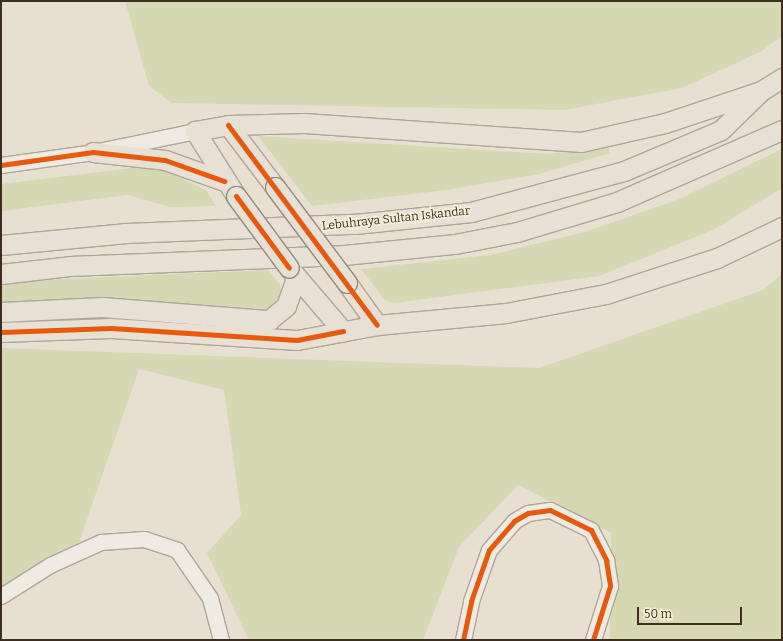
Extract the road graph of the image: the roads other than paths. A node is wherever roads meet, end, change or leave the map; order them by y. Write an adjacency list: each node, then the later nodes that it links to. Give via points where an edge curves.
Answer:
1 (782, 78): 2 (main road, Lebuhraya Sultan Iskandar)
2 (761, 91): 3 (main road, via 665,123 581,142 304,123); 10 (main road, Lebuhraya Sultan Iskandar, via 721,130 669,153 624,171 471,212 354,224 126,232)
3 (228, 125): 5 (main road); 14 (main road, bridge)
4 (782, 130): 12 (main road, via 617,202 517,232 455,244 344,255 70,266)
5 (195, 131): 6 (street); 8 (main road)
6 (93, 152): 7 (street); 8 (main road, via 165,160)
7 (1, 165)
8 (224, 181): 11 (main road, bridge)
9 (782, 227): 14 (main road, via 717,258 606,294 506,313)
10 (1, 245)
11 (292, 273): 13 (main road, via 286,306 269,320 102,307); 15 (main road)
12 (1, 274)
13 (1, 312)
14 (377, 325): 15 (main road)
15 (343, 331): 16 (main road, via 297,340 112,328)
16 (1, 332)
17 (1, 596): 18 (street, via 50,565 101,542 144,539 176,550 210,598)
18 (220, 640)
19 (463, 640): 20 (street, via 471,601 489,550 514,521 528,513 550,510 591,530 606,560 610,586)
20 (593, 640)

